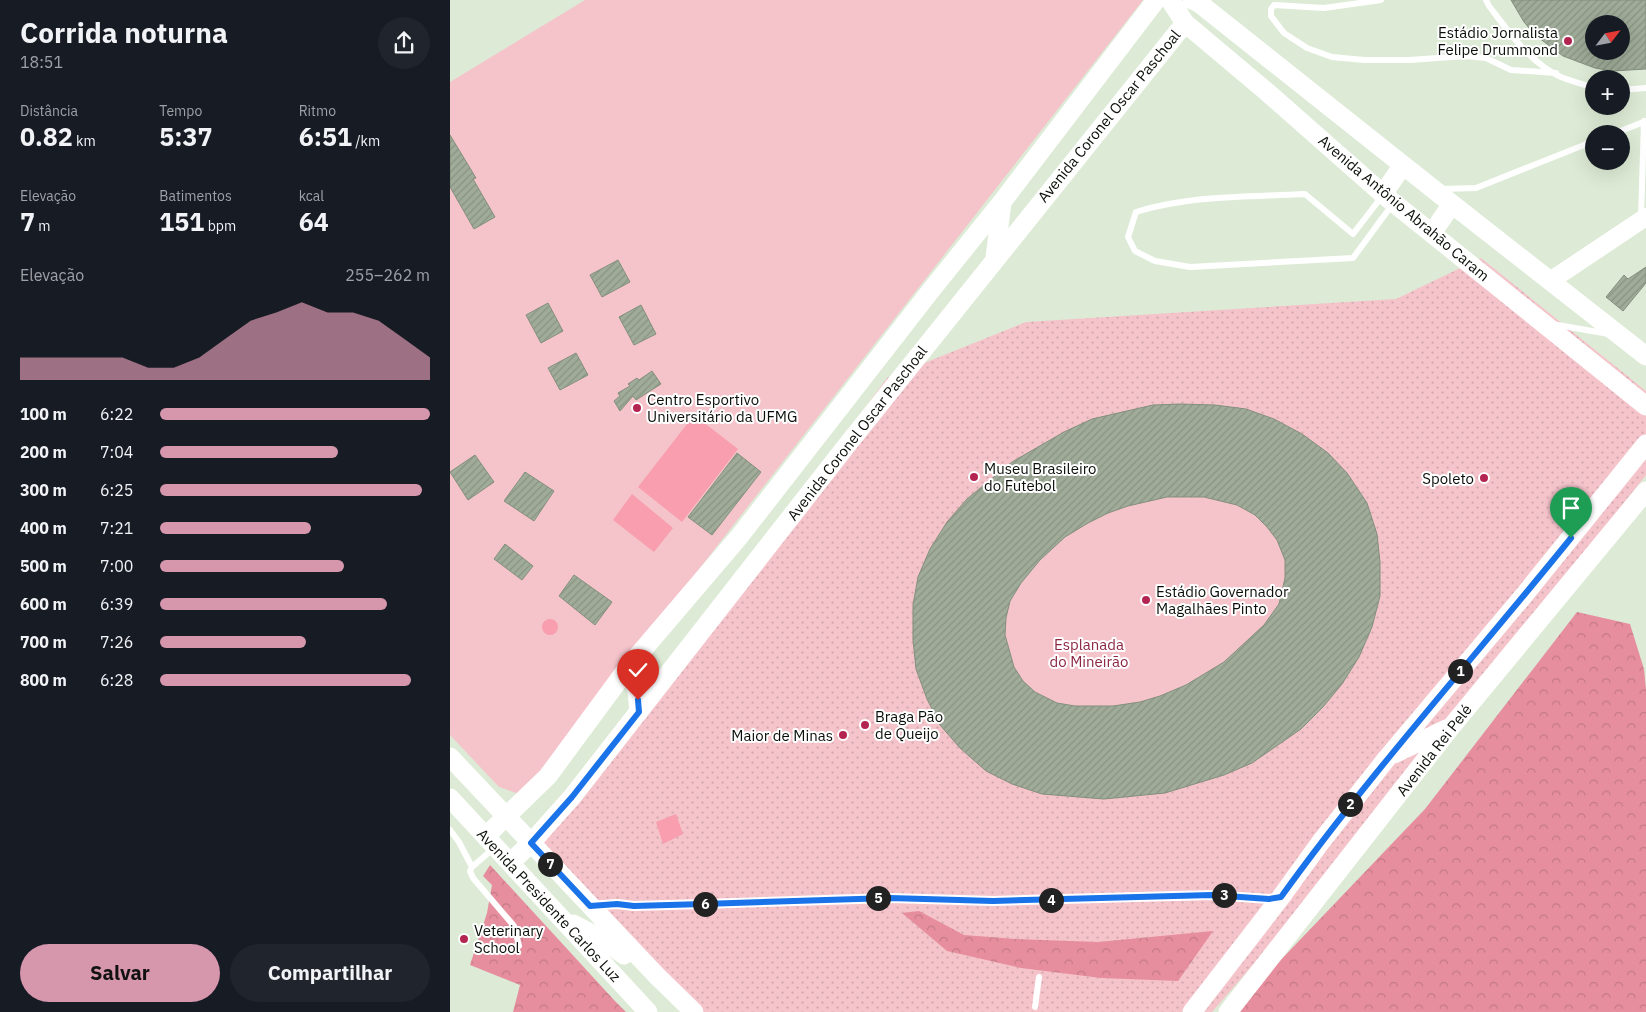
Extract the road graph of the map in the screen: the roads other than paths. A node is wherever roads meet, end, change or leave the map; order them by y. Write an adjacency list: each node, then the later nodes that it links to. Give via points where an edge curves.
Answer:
1 (1156, 0): 18 (main road, Avenida Coronel Oscar Paschoal)
2 (1170, 0): 7 (main road, Avenida Antônio Abrahão Caram)
3 (1381, 0): 6 (lane, via 1324,8)
4 (1486, 0): 8 (lane, via 1516,40 1538,62)
5 (1198, 1): 7 (street, Avenida Coronel Oscar Paschoal); 15 (main road, Avenida Antônio Abrahão Caram)
6 (1282, 2): 8 (lane, via 1274,5 1271,16 1284,33 1307,48 1332,57 1410,60 1465,56 1486,58 1511,70)
7 (1185, 23): 17 (main road, Avenida Antônio Abrahão Caram); 22 (main road, Avenida Coronel Oscar Paschoal)
8 (1556, 73): 9 (lane)
9 (1585, 85)
10 (1646, 88): 11 (lane)
11 (1630, 89)
12 (1645, 121): 13 (lane); 20 (lane)
13 (1630, 127)
14 (1585, 145): 16 (lane, via 1476,188)
15 (1403, 166): 16 (main road, Avenida Antônio Abrahão Caram); 17 (main road)
16 (1433, 189): 19 (main road, Avenida Antônio Abrahão Caram)
17 (1387, 197): 17 (lane, via 1353,234 1305,194 1155,206 1136,212 1128,237 1136,251 1154,261 1190,267 1353,258); 21 (main road, Avenida Antônio Abrahão Caram)
18 (1002, 202): 22 (main road); 30 (main road, Avenida Coronel Oscar Paschoal)
19 (1452, 204): 21 (main road); 23 (main road, Avenida Antônio Abrahão Caram)
20 (1644, 219): 23 (street)
21 (1432, 233): 24 (main road, Avenida Antônio Abrahão Caram)
22 (995, 258): 31 (main road, Avenida Coronel Oscar Paschoal)
23 (1550, 281): 25 (main road, Avenida Antônio Abrahão Caram)
24 (1541, 322): 25 (lane); 27 (main road, Avenida Antônio Abrahão Caram)
25 (1621, 336): 26 (main road, Avenida Antônio Abrahão Caram)
26 (1646, 356)
27 (1646, 406)
28 (1646, 444): 32 (main road, Avenida Rei Pelé)
29 (1646, 491): 33 (main road, Avenida Rei Pelé)
30 (739, 537): 31 (main road); 34 (main road, Avenida Coronel Oscar Paschoal)
31 (774, 537): 35 (main road, Avenida Coronel Oscar Paschoal)
32 (1571, 538): 33 (main road); 38 (main road, Avenida Rei Pelé)
33 (1564, 591): 36 (main road, Avenida Rei Pelé)
34 (629, 666): 35 (main road, via 637,691); 40 (main road, Avenida Coronel Oscar Paschoal)
35 (639, 712): 43 (main road, Avenida Coronel Oscar Paschoal)
36 (1452, 727): 38 (main road); 48 (main road, Avenida Rei Pelé)
37 (450, 757): 40 (main road, Avenida Presidente Carlos Luz)
38 (1386, 758): 46 (main road, Avenida Rei Pelé)
39 (450, 798): 42 (main road, Avenida Presidente Carlos Luz)
40 (510, 822): 42 (main road, Avenida Coronel Oscar Paschoal); 43 (main road, Avenida Presidente Carlos Luz)
41 (450, 830): 45 (lane)
42 (490, 842): 44 (main road, Avenida Presidente Carlos Luz); 45 (lane)
43 (531, 843): 44 (main road, Avenida Coronel Oscar Paschoal); 47 (main road, Avenida Presidente Carlos Luz)
44 (510, 863): 49 (main road, Avenida Presidente Carlos Luz)
45 (472, 867): 50 (lane, via 473,878 514,926)
46 (1281, 897): 47 (lane, via 1212,895 993,901 890,898); 48 (main road); 56 (main road, Avenida Rei Pelé)
47 (590, 906): 52 (main road, Avenida Presidente Carlos Luz)
48 (1306, 914): 57 (main road, Avenida Rei Pelé)
49 (562, 919): 52 (main road, via 610,944); 54 (main road, Avenida Presidente Carlos Luz)
50 (519, 946)
51 (1039, 977): 53 (lane)
52 (680, 999): 55 (main road)
53 (1035, 1007)
54 (648, 1012)
55 (694, 1012)
56 (1192, 1012)
57 (1228, 1012)

